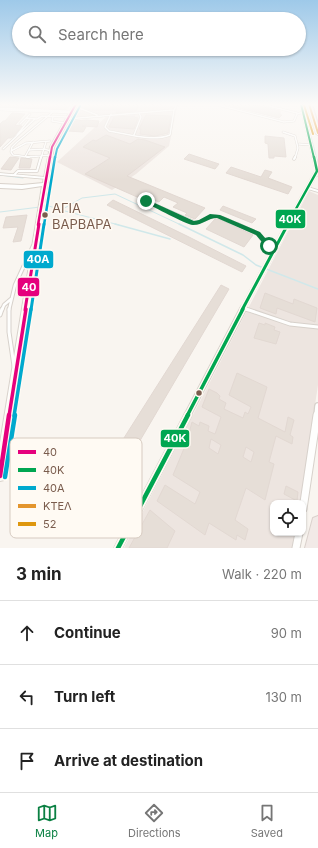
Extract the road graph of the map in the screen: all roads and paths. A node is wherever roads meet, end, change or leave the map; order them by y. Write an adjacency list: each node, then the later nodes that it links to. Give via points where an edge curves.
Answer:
1 (21, 130): 11 (lane)
2 (24, 130): 11 (lane)
3 (33, 130): 20 (lane, via 12,147)
4 (60, 130): 21 (main road)
5 (110, 130): 10 (lane)
6 (136, 130): 10 (lane)
7 (171, 130): 10 (lane, via 170,136 162,138)
8 (307, 130): 16 (street)
9 (283, 132): 15 (lane, via 295,136)
10 (134, 135)
11 (17, 136): 17 (lane)
12 (50, 141): 14 (lane)
13 (33, 142): 14 (lane); 19 (lane); 20 (lane, via 18,144)
14 (46, 142): 18 (lane)
15 (299, 144): 16 (lane); 24 (lane)
16 (311, 145): 25 (street)
17 (3, 149)
18 (44, 149): 19 (lane); 21 (lane); 22 (lane)
19 (29, 150): 23 (lane)
20 (11, 152): 23 (lane, via 15,156)
21 (50, 153): 22 (lane); 28 (main road)
22 (41, 156): 23 (lane); 27 (lane, via 37,171 18,171)
23 (25, 157)
24 (294, 159)
25 (317, 173): 32 (street)
26 (0, 174): 27 (lane)
27 (14, 175): 28 (lane)
28 (46, 178): 30 (main road); 31 (main road)
29 (0, 186): 30 (main road)
30 (24, 187): 31 (main road)
31 (44, 187): 35 (main road)
32 (308, 188): 33 (lane); 36 (street)
33 (318, 191)
34 (146, 201): 36 (lane, via 193,223 201,222 210,216 218,216 258,234 266,245)
35 (37, 237): 37 (lane); 41 (main road)
36 (274, 249): 38 (street)
37 (11, 299): 39 (lane, via 4,305); 41 (lane, via 10,344)
38 (243, 308): 40 (lane, via 290,324); 45 (street)
39 (0, 315)
40 (318, 326)
41 (15, 377): 43 (main road)
42 (318, 406): 44 (street)
43 (0, 476)
44 (304, 500)
45 (142, 502)
46 (318, 523): 51 (highway)
47 (298, 536): 50 (street)
48 (123, 538): 49 (street)
49 (118, 548)
50 (296, 548)
51 (313, 548)

